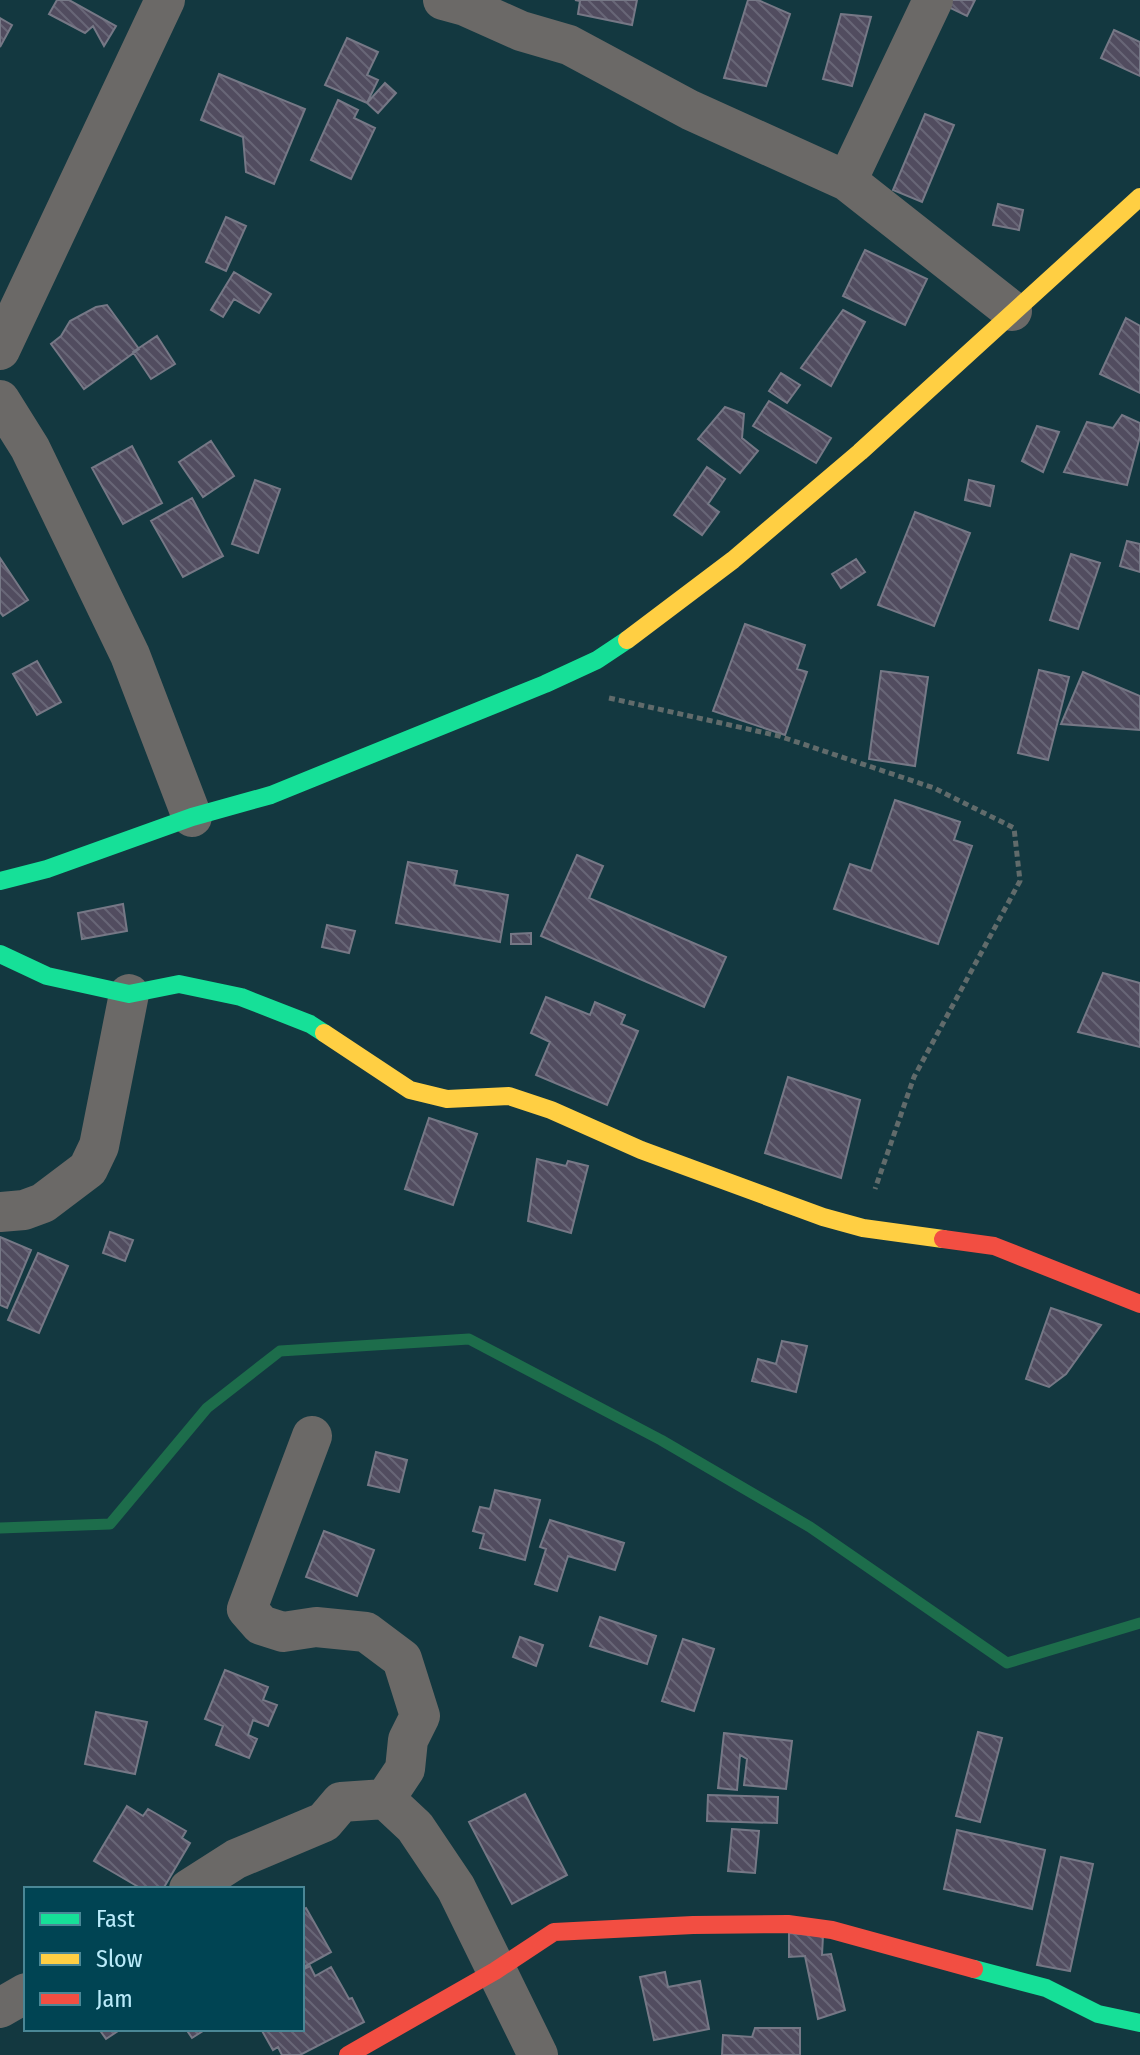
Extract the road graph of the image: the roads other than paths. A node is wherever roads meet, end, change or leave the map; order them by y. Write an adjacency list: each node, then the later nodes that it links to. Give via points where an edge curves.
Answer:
1 (165, 0): 7 (street)
2 (443, 0): 4 (street, via 569,45 690,110)
3 (933, 0): 4 (street)
4 (847, 181): 6 (street)
5 (1140, 197): 6 (street)
6 (1012, 311): 9 (street, via 733,560 597,660 271,795)
7 (0, 350)
8 (0, 400): 9 (street, via 30,448 130,655)
9 (192, 817): 10 (street)
10 (0, 881)
11 (0, 954): 12 (street, via 47,976)
12 (129, 994): 13 (street, via 99,1146 88,1169 43,1203); 14 (street, via 179,984 241,997 310,1024 410,1090 447,1099 509,1096 823,1217 863,1228 994,1246)
13 (0, 1212)
14 (1140, 1304)
15 (312, 1436): 16 (street, via 247,1609 261,1625 283,1632 316,1627 366,1632 402,1659 420,1716 408,1740 405,1769)
16 (385, 1799): 17 (street, via 341,1802 324,1822 236,1859); 18 (street, via 415,1827 456,1888)
17 (192, 1887)
18 (495, 1971): 21 (street, via 554,1932 788,1924 832,1930 973,1967 1046,1988 1098,2014); 22 (street); 23 (street)
19 (24, 1994): 20 (street)
20 (0, 2008)
21 (1140, 2023)
22 (348, 2055)
23 (538, 2055)

